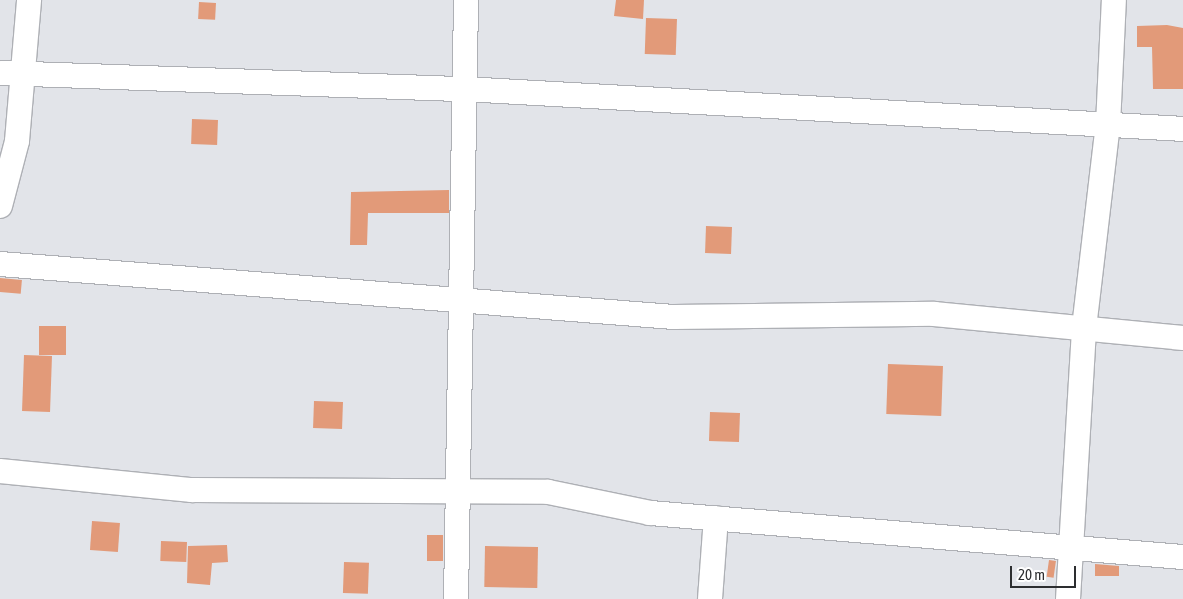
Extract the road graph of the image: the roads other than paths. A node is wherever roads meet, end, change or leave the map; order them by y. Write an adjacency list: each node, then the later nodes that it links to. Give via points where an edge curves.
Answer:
1 (29, 0): 4 (street)
2 (466, 0): 5 (street)
3 (1114, 0): 6 (street)
4 (11, 73): 5 (street); 8 (street, via 17,141)
5 (464, 89): 6 (street); 10 (street)
6 (1108, 125): 7 (street); 11 (street)
7 (1183, 129)
8 (0, 206)
9 (0, 264): 10 (street)
10 (461, 299): 11 (street, via 674,317 934,314); 14 (street)
11 (1084, 328): 12 (street); 16 (street)
12 (1183, 338)
13 (0, 471): 14 (street, via 192,490)
14 (458, 490): 15 (street, via 548,492 650,513); 18 (street)
15 (716, 518): 16 (street); 19 (street)
16 (1071, 549): 17 (street); 20 (street)
17 (1183, 556)
18 (456, 599)
19 (710, 599)
20 (1068, 599)

